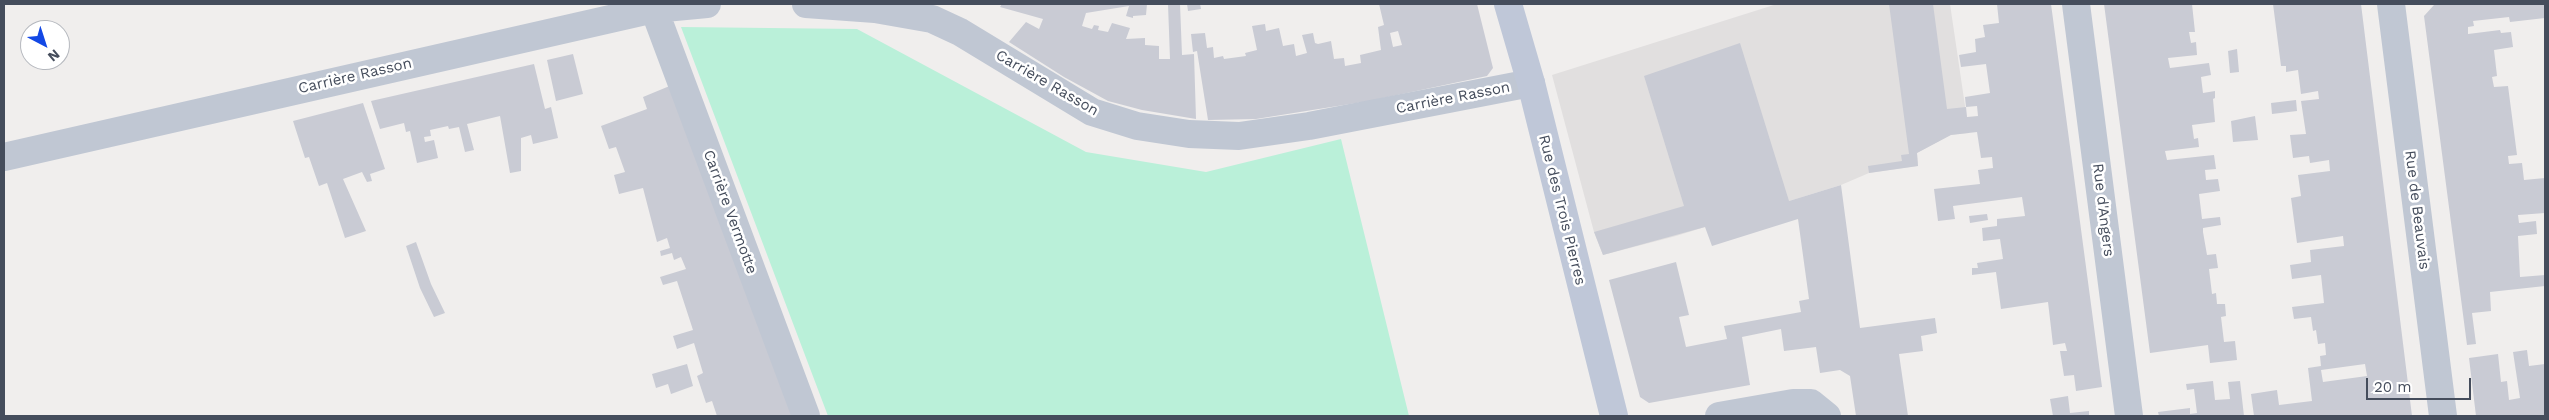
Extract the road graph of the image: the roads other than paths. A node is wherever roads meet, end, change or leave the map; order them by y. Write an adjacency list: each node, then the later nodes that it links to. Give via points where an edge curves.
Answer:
1 (707, 4): 6 (street, Carrière Rasson)
2 (806, 4): 7 (street, Carrière Rasson, via 875,9 932,19 960,32 1092,112 1137,126 1189,134 1239,136 1309,126)
3 (1508, 4): 7 (street, Rue des Trois Pierres)
4 (2076, 4): 13 (street, Rue d'Angers)
5 (2391, 4): 14 (street, Rue de Beauvais)
6 (654, 9): 8 (street, Carrière Rasson); 9 (street, Carrière Vermotte)
7 (1531, 83): 10 (street, Rue des Trois Pierres)
8 (4, 157)
9 (806, 416)
10 (1614, 416)
11 (1719, 416): 12 (street, via 1793,403 1811,403)
12 (1827, 416)
13 (2129, 416)
14 (2443, 416)

